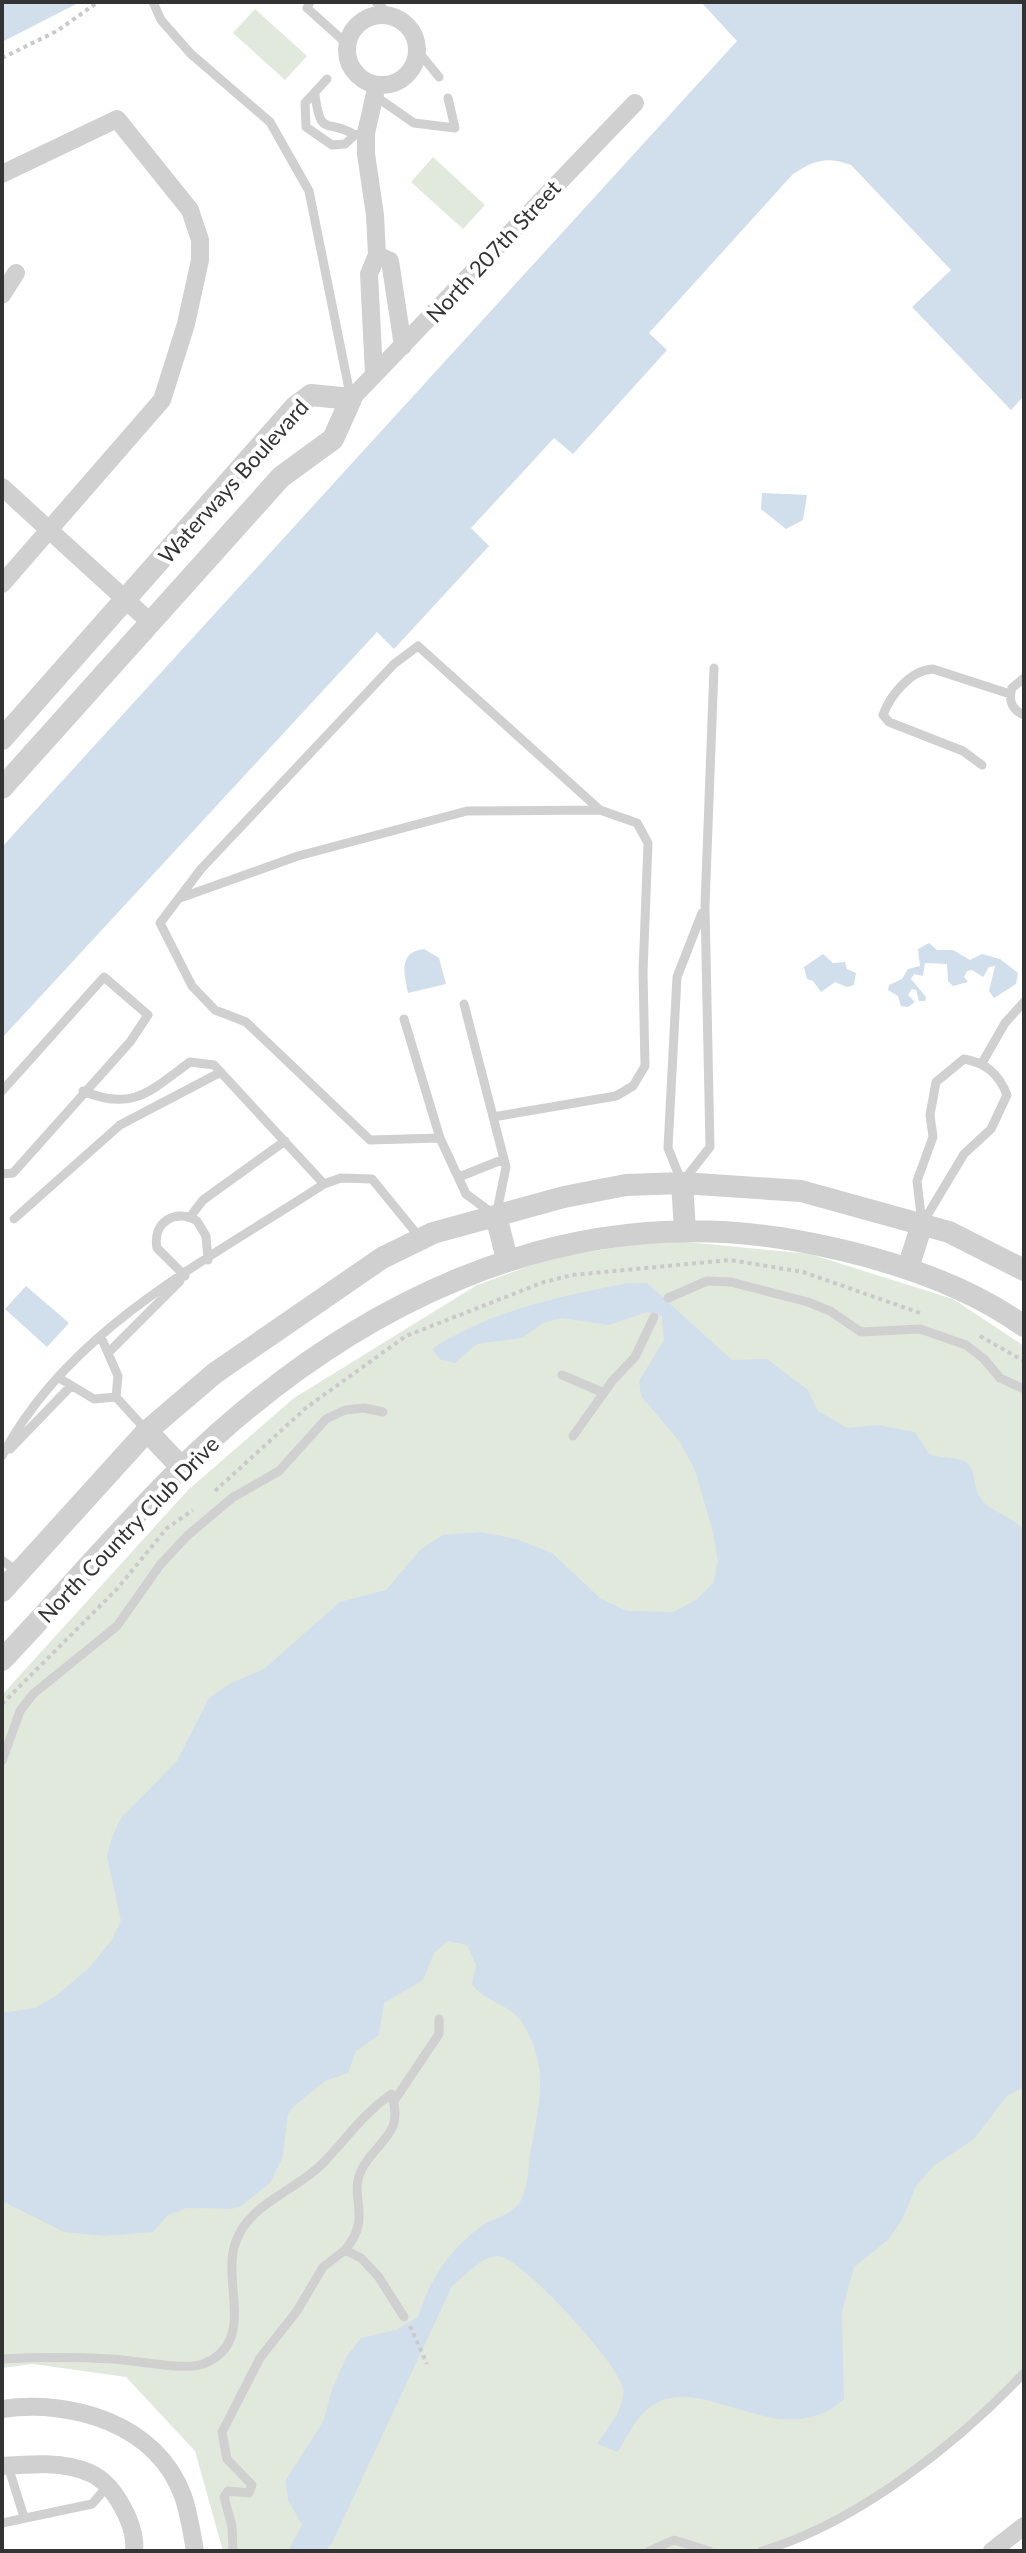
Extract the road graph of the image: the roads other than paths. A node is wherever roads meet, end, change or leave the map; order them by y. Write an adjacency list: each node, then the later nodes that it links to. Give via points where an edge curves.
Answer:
1 (153, 2): 19 (lane, via 161,20 191,54 270,122 309,191)
2 (310, 2): 4 (lane, via 307,8)
3 (383, 8): 4 (street, via 351,33); 5 (street, via 410,27)
4 (347, 44): 8 (street, via 357,75)
5 (417, 50): 6 (lane); 8 (street, via 409,72)
6 (439, 77)
7 (327, 79): 9 (lane)
8 (376, 90): 10 (lane, via 414,123 455,128); 12 (street)
9 (315, 95): 12 (lane, via 315,113 322,123); 12 (lane, via 305,103 306,127 332,145)
10 (448, 98)
11 (635, 103): 17 (street, North 207th Street)
12 (360, 134): 14 (street)
13 (2, 174): 21 (street, via 117,119 190,210 200,240 186,324 162,400)
14 (377, 255): 17 (street, via 390,261); 18 (street, via 369,274)
15 (16, 273): 16 (street)
16 (2, 295)
17 (403, 346): 18 (street, North 207th Street)
18 (374, 374): 19 (street, North 207th Street)
19 (351, 399): 23 (street, Waterways Boulevard, via 311,395 295,407); 24 (street, Waterways Boulevard, via 333,439 281,477)
20 (2, 487): 21 (street)
21 (51, 530): 22 (street); 23 (street)
22 (2, 584)
23 (125, 601): 24 (street); 29 (street, Waterways Boulevard)
24 (150, 622): 31 (street, Waterways Boulevard)
25 (714, 668): 34 (lane)
26 (1024, 678): 27 (lane)
27 (1010, 694): 28 (lane, via 1012,706); 30 (lane, via 923,669 883,715)
28 (1024, 715)
29 (2, 739)
30 (982, 765)
31 (2, 788)
32 (600, 810): 33 (lane, via 467,811 298,856); 33 (lane, via 418,646 383,675); 42 (lane, via 637,823 648,843 645,1066 633,1086 616,1096)
33 (178, 899): 43 (lane, via 160,923 192,986 215,1010 246,1022 370,1140)
34 (705, 906): 48 (lane, via 677,977 668,1148); 48 (lane, via 710,1147)
35 (1024, 1002): 38 (lane)
36 (464, 1004): 42 (lane)
37 (404, 1019): 43 (lane)
38 (982, 1063): 53 (lane, via 1004,1087 1001,1113 964,1154); 53 (lane, via 964,1059 936,1082 930,1115 933,1137 917,1181)
39 (221, 1072): 41 (lane, via 214,1065 190,1062 141,1097 110,1102); 44 (lane); 52 (lane, via 120,1125)
40 (2, 1091): 41 (lane, via 104,977 148,1015)
41 (83, 1091): 46 (lane, via 13,1173)
42 (493, 1117): 45 (lane)
43 (440, 1138): 47 (lane)
44 (285, 1141): 49 (lane); 51 (lane, via 203,1200)
45 (504, 1159): 47 (lane); 50 (lane)
46 (2, 1174)
47 (459, 1177): 50 (lane, via 466,1194)
48 (682, 1183): 50 (street, via 626,1185); 53 (street, via 801,1191); 54 (street)
49 (324, 1184): 55 (lane, via 341,1178 372,1179); 57 (lane)
50 (500, 1215): 55 (street); 56 (street)
51 (190, 1217): 57 (lane, via 203,1228); 60 (lane, via 166,1220 156,1241 161,1255)
52 (14, 1219)
53 (922, 1224): 58 (street); 59 (street)
54 (685, 1230): 56 (street, North Country Club Drive, via 607,1237); 58 (street, North Country Club Drive, via 756,1234)
55 (421, 1239): 73 (street, via 382,1258 270,1334)
56 (507, 1259): 76 (street, North Country Club Drive, via 438,1286 315,1359)
57 (208, 1260): 60 (lane)
58 (908, 1268): 63 (street, North Country Club Drive)
59 (1024, 1270)
60 (185, 1276): 64 (lane, via 152,1292); 65 (lane)
61 (668, 1298): 69 (lane, via 707,1281 731,1282 808,1302 861,1332 920,1329 966,1345 1000,1378)
62 (654, 1317): 70 (lane, via 635,1357)
63 (1024, 1326)
64 (101, 1337): 65 (lane); 67 (lane)
65 (109, 1352): 71 (lane, via 118,1376)
66 (562, 1375): 70 (lane)
67 (59, 1378): 68 (lane); 75 (lane, via 22,1419)
68 (70, 1387): 71 (lane, via 94,1399); 75 (lane)
69 (1024, 1389)
70 (604, 1393): 74 (lane)
71 (116, 1397): 73 (lane)
72 (383, 1412): 80 (lane, via 345,1410 326,1419 279,1471 232,1498 187,1536 117,1626 33,1694 20,1711)
73 (147, 1431): 76 (street); 77 (street)
74 (573, 1436)
75 (2, 1456)
76 (182, 1468): 79 (street, North Country Club Drive)
77 (10, 1567): 78 (street)
78 (2, 1591)
79 (2, 1660)
80 (2, 1761)
81 (439, 2019): 82 (lane, via 439,2034)
82 (394, 2101): 83 (lane, via 393,2125 381,2148 362,2167 356,2185 361,2218); 85 (lane, via 391,2094 362,2115 322,2163 244,2224 232,2265 233,2333 224,2350 203,2364)
83 (345, 2250): 84 (lane, via 378,2276); 95 (lane, via 323,2267 260,2358 222,2432 227,2459 252,2485 249,2493 228,2491 224,2497)
84 (404, 2317)
85 (2, 2359)
86 (1024, 2373): 98 (lane, via 995,2404 910,2472 799,2541)
87 (2, 2409): 94 (street, via 28,2405 80,2410 130,2431 159,2455 182,2495)
88 (5, 2466): 89 (street, via 35,2463 91,2473); 90 (lane)
89 (106, 2488): 90 (lane, via 92,2504); 93 (street, via 120,2501 136,2537)
90 (24, 2517): 91 (lane)
91 (2, 2523)
92 (1024, 2526): 99 (street)
93 (134, 2551)
94 (195, 2551)
95 (233, 2551)
96 (649, 2551): 97 (lane, via 674,2540)
97 (709, 2551)
98 (762, 2551)
99 (992, 2551)

